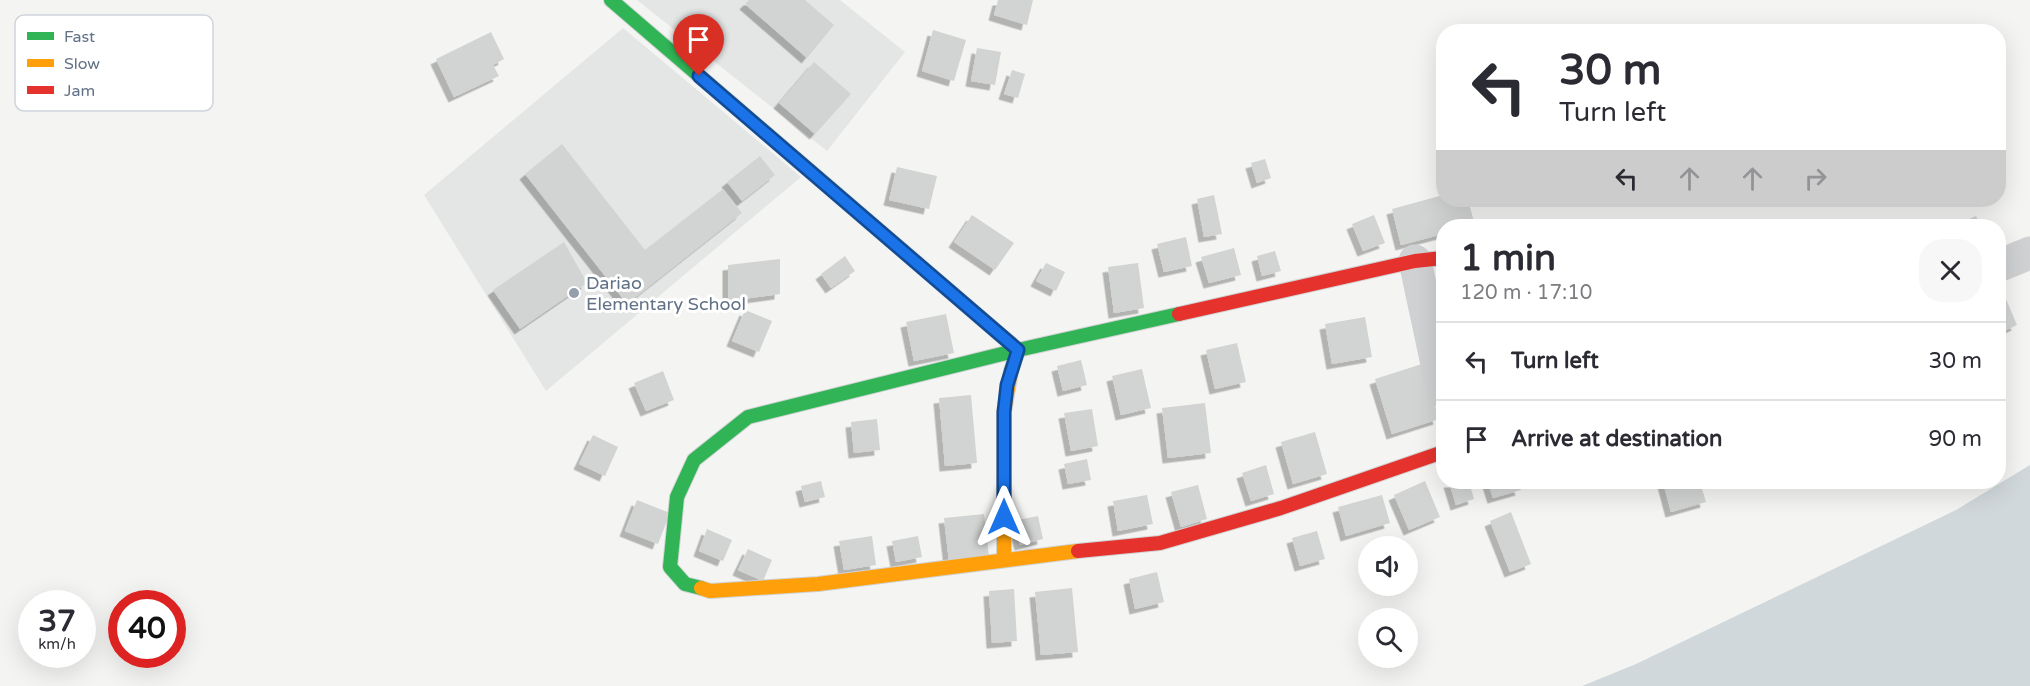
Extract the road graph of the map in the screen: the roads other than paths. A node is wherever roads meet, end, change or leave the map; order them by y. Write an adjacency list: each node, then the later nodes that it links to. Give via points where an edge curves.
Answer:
1 (611, 0): 6 (street)
2 (2030, 253): 4 (street)
3 (1429, 259): 5 (street); 6 (street)
4 (2006, 263)
5 (1436, 326)
6 (1018, 350): 8 (street, via 1007,385 1004,412); 8 (street, via 748,417 694,460 677,497 670,567 685,584 710,591 818,584)
7 (1436, 455): 8 (street, via 1281,508 1160,543)
8 (1004, 559)

